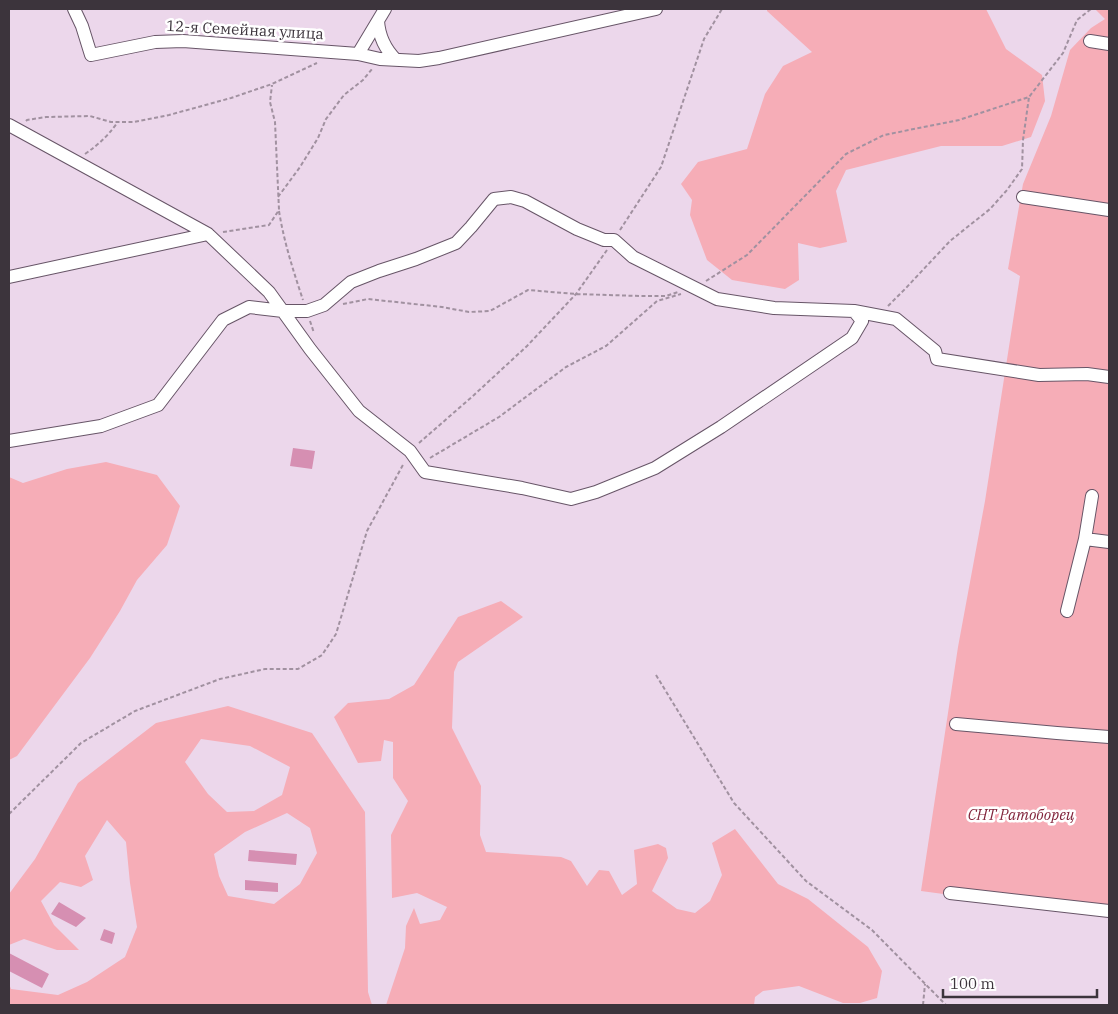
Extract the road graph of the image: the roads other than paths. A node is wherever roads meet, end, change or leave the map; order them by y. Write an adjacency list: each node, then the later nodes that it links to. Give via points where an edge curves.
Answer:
1 (74, 9): 7 (street, 12-я Семейная улица, via 91,55 155,42 184,41)
2 (385, 9): 4 (street)
3 (656, 9): 8 (street, via 419,62)
4 (378, 21): 7 (street); 8 (street, via 382,41)
5 (1090, 41): 6 (street)
6 (1109, 44)
7 (358, 54): 8 (street)
8 (396, 60)
9 (14, 128): 12 (street)
10 (1022, 197): 11 (street)
11 (1109, 210)
12 (208, 234): 13 (street); 14 (street, via 269,292)
13 (9, 277)
14 (283, 311): 15 (street, via 307,311 324,305 351,282 456,243 494,199 511,197 525,201 577,229 604,240 614,240 633,257 717,299 774,308); 15 (street, via 359,411 410,451 425,472 571,499 655,468 721,427 852,338 862,321); 17 (street, via 248,307 223,320 158,405 101,426)
15 (854, 311): 16 (street, via 896,320 935,351 937,359 1039,375 1087,374)
16 (1109, 378)
17 (9, 441)
18 (1092, 496): 19 (street)
19 (1085, 540): 20 (street); 21 (street)
20 (1109, 542)
21 (1068, 611)
22 (956, 724): 23 (street)
23 (1109, 737)
24 (950, 893): 25 (street)
25 (1109, 911)

